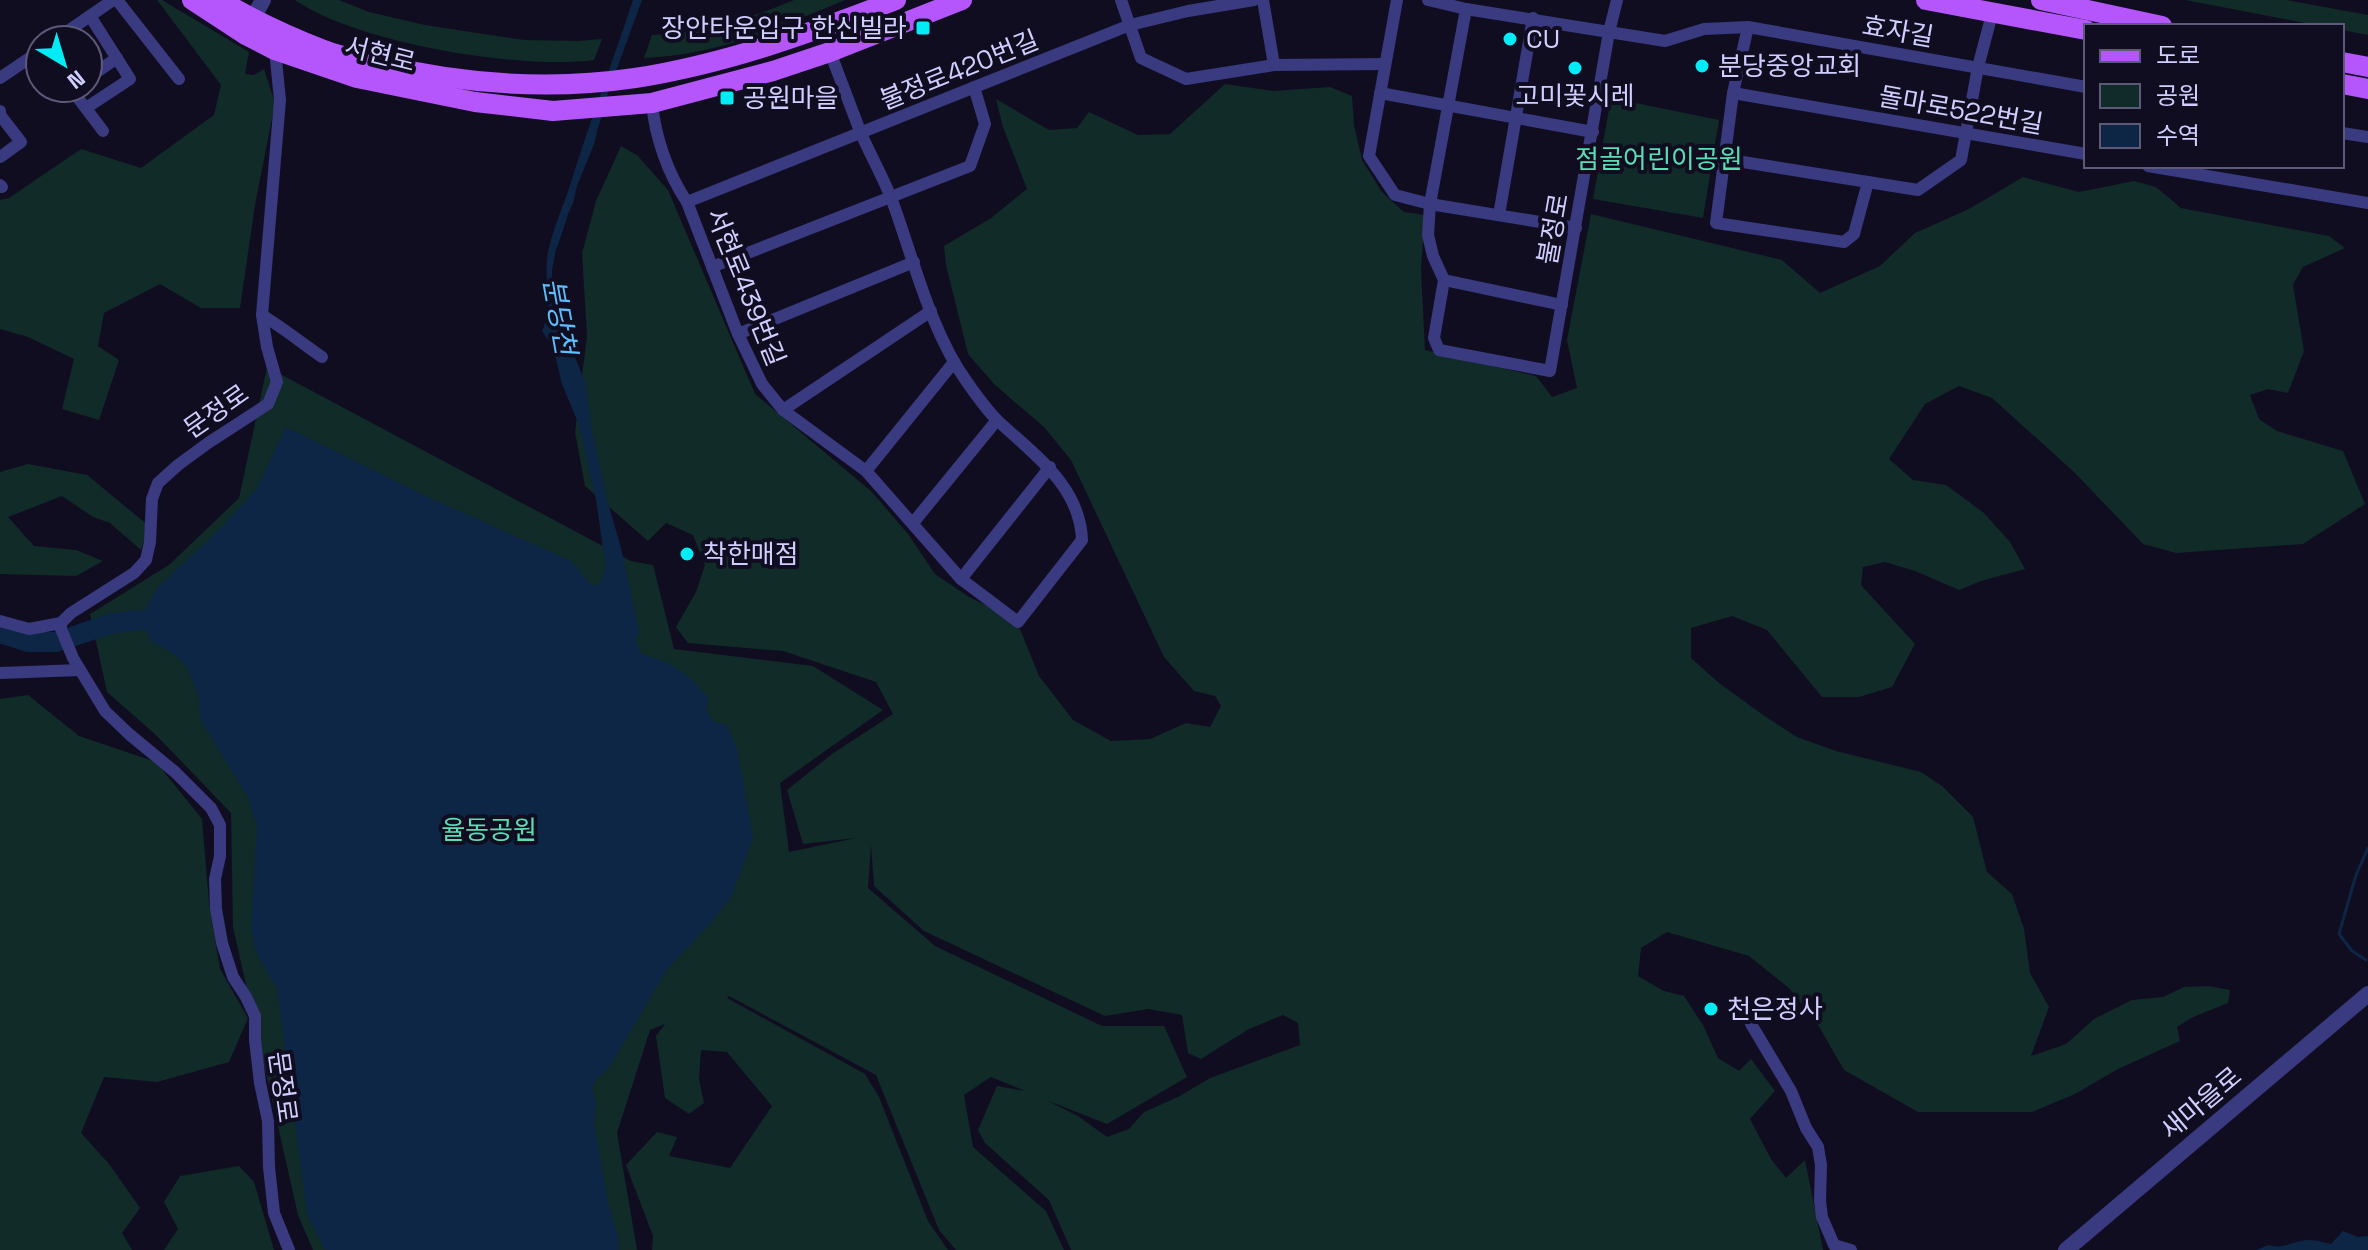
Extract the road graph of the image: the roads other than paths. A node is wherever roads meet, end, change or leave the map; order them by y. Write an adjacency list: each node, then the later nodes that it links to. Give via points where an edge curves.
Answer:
1 (115, 0): 17 (street); 37 (street)
2 (192, 0): 22 (main road, 서현로)
3 (220, 0): 22 (main road, 서현로)
4 (263, 0): 22 (street)
5 (896, 0): 26 (main road, 서현로, via 732,57 635,78 574,83 485,83)
6 (962, 0): 27 (main road)
7 (1121, 0): 21 (street)
8 (1254, 0): 21 (street, 불정로420번길)
9 (1263, 0): 32 (street)
10 (1397, 0): 31 (street)
11 (1428, 0): 15 (street)
12 (1617, 0): 25 (street, 불정로)
13 (1926, 0): 16 (main road)
14 (2041, 0): 20 (main road)
15 (1466, 9): 18 (street); 46 (street)
16 (1992, 14): 24 (main road); 34 (street)
17 (90, 16): 19 (street); 28 (street)
18 (1533, 18): 25 (street); 49 (street)
19 (78, 24)
20 (2153, 24)
21 (1130, 25): 32 (street, via 1141,58 1186,79); 39 (street, 불정로420번길)
22 (248, 27): 26 (main road, 서현로)
23 (1748, 27): 25 (street, 효자길, via 1704,29 1665,41); 34 (street, 효자길); 43 (street)
24 (2084, 30)
25 (1609, 32): 51 (street, 불정로)
26 (278, 41): 45 (main road, 서현로, via 357,78 411,90 524,108); 72 (street, 문정로, via 280,100)
27 (830, 52): 45 (main road); 53 (street)
28 (117, 58): 33 (street); 47 (street, via 130,79)
29 (24, 62): 36 (street)
30 (2344, 62): 35 (main road)
31 (1385, 64): 32 (street); 42 (street)
32 (1274, 65)
33 (104, 67)
34 (1978, 67): 40 (street, 효자길); 52 (street)
35 (2368, 67)
36 (0, 78)
37 (179, 79)
38 (2344, 84): 41 (main road)
39 (974, 87): 53 (street, 불정로420번길); 61 (street, via 985,124 970,166)
40 (2084, 87)
41 (2368, 89)
42 (1380, 93): 46 (street); 64 (street, via 1369,156 1395,195)
43 (1733, 93): 52 (street, 돌마로522번길); 58 (street)
44 (83, 104): 47 (street)
45 (644, 104): 62 (street, 서현로439번길)
46 (1449, 106): 49 (street); 64 (street)
47 (86, 108): 50 (street)
48 (0, 114): 57 (street, via 21,142)
49 (1515, 117): 51 (street); 65 (street)
50 (103, 131)
51 (1593, 132): 66 (street, 불정로)
52 (1966, 132): 56 (street, 돌마로522번길); 60 (street, via 1961,160 1918,190)
53 (861, 133): 61 (street); 62 (street, 불정로420번길)
54 (2344, 133): 55 (street)
55 (2368, 137)
56 (2084, 154)
57 (0, 157)
58 (1724, 159): 60 (street); 60 (street, via 1716,223 1844,242 1854,234)
59 (2172, 168): 63 (street)
60 (1868, 182)
61 (891, 198): 67 (street); 68 (street)
62 (687, 202): 68 (street, 서현로439번길)
63 (2368, 203)
64 (1430, 204): 65 (street); 69 (street, via 1428,235)
65 (1499, 215): 66 (street)
66 (1576, 228): 70 (street, 불정로)
67 (914, 262): 71 (street); 73 (street)
68 (712, 267): 73 (street, 서현로439번길)
69 (1444, 280): 70 (street); 70 (street, 불정로, via 1434,338 1439,350 1550,371)
70 (1562, 305)
71 (931, 311): 75 (street); 76 (street)
72 (262, 315): 74 (street); 83 (street, 문정로, via 277,382 268,404 158,483 146,560 71,613)
73 (738, 334): 76 (street, 서현로439번길, via 762,384)
74 (322, 357)
75 (954, 362): 77 (street); 79 (street)
76 (783, 410): 79 (street, 서현로439번길)
77 (997, 420): 78 (street); 80 (street)
78 (1050, 467): 81 (street); 81 (street, 서현로439번길, via 1073,507 1082,540 1018,622)
79 (866, 471): 80 (street, 서현로439번길)
80 (913, 523): 81 (street, 서현로439번길)
81 (961, 579)
82 (0, 621): 83 (street, via 29,629)
83 (61, 626): 84 (street, 문정로)
84 (76, 664): 85 (street); 88 (street, 문정로, via 105,711 175,772 211,808 220,825 216,909 233,977 255,1016 274,1213)
85 (0, 673)
86 (2368, 994): 90 (street, 새마을로)
87 (1751, 1024): 89 (street, via 1818,1147 1822,1217 1834,1245)
88 (289, 1250)
89 (1851, 1250)
90 (2066, 1250)

